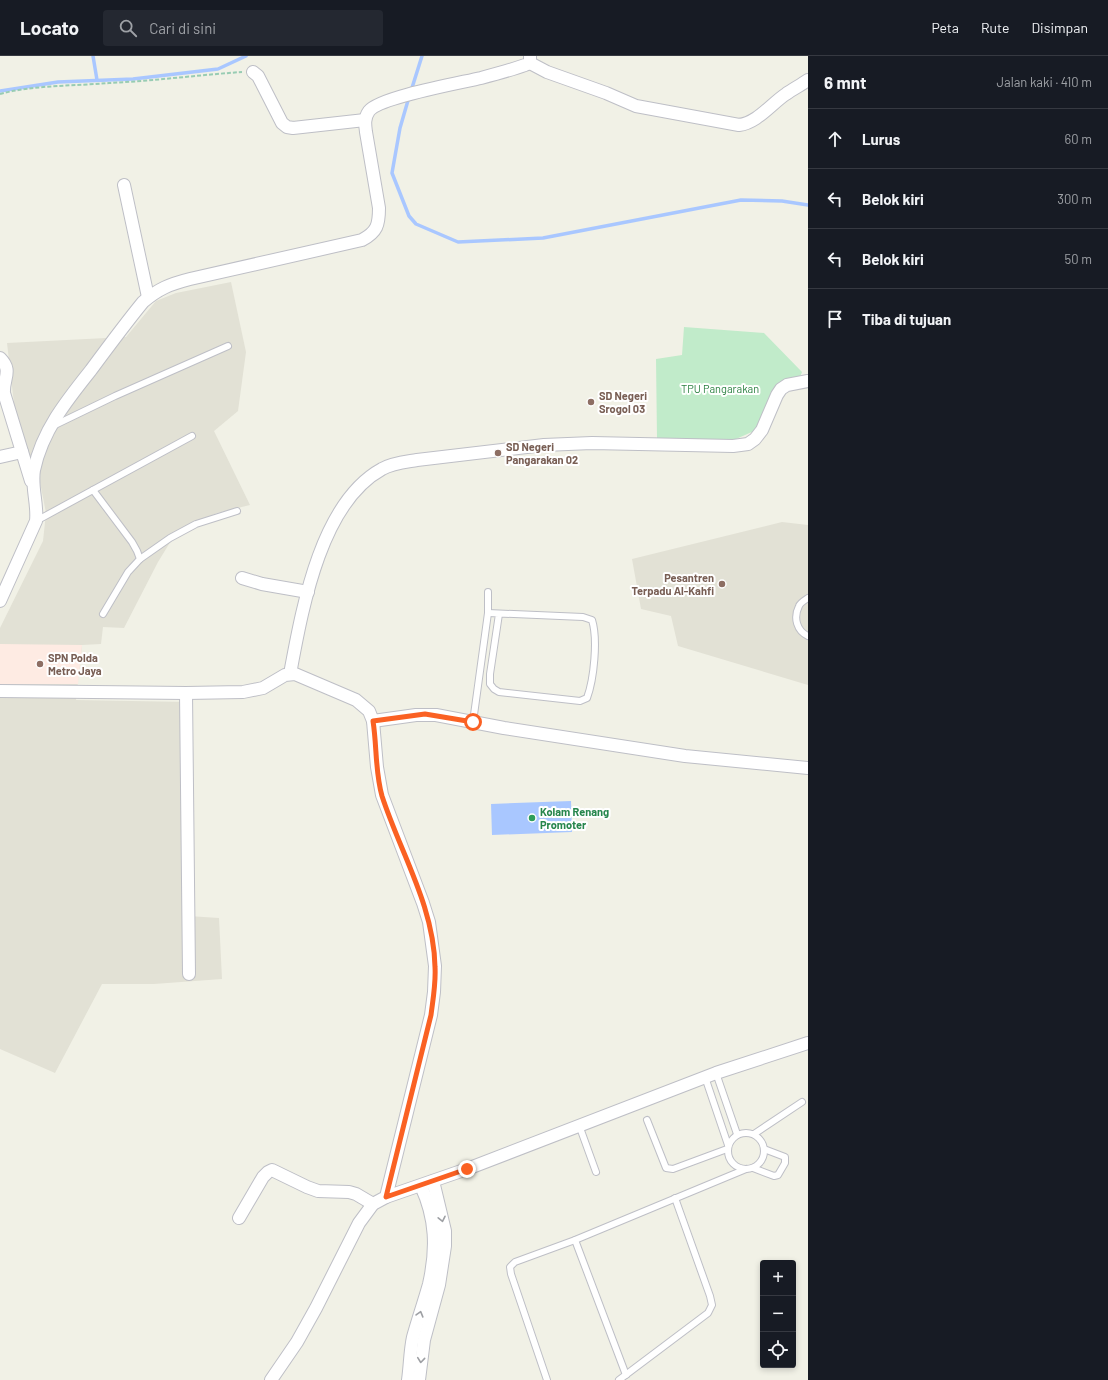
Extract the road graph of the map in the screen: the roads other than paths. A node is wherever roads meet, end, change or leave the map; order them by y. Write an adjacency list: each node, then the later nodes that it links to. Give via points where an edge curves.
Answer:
1 (530, 60): 3 (street, via 554,74 636,106 738,125 744,125 757,117); 4 (street, via 481,78 434,88 376,106 369,111)
2 (253, 72): 4 (street, via 258,76 282,123 287,127)
3 (808, 80)
4 (365, 120): 6 (street, via 379,208 379,218 371,235 362,240 176,283 154,292)
5 (124, 185): 6 (street)
6 (148, 298): 10 (street, via 62,406)
7 (228, 346): 10 (lane)
8 (0, 358): 12 (street, via 6,364 8,372 4,393)
9 (808, 381): 21 (street, via 781,389 762,430 748,444 544,445 417,460 383,468 357,489 332,523)
10 (50, 428): 14 (street, via 34,471)
11 (192, 436): 15 (lane)
12 (22, 452): 13 (street); 14 (street)
13 (0, 457)
14 (33, 490): 17 (street)
15 (93, 490): 17 (lane); 18 (lane, via 132,542)
16 (237, 511): 18 (lane, via 196,524)
17 (36, 521): 20 (street)
18 (140, 559): 26 (lane, via 128,572)
19 (242, 578): 21 (street)
20 (4, 581): 24 (street)
21 (308, 592): 29 (street)
22 (488, 592): 25 (lane)
23 (808, 598): 28 (lane, via 799,605 796,617 798,628)
24 (0, 601)
25 (488, 613): 27 (lane); 33 (lane)
26 (103, 614)
27 (500, 614): 27 (lane, via 583,617 592,620 592,684 587,698 580,701 499,692 494,689 490,684 490,674)
28 (808, 636)
29 (290, 674): 31 (street, via 263,688 253,690); 32 (street, via 300,675 356,700 369,711)
30 (0, 691): 31 (street)
31 (186, 693): 35 (street)
32 (373, 721): 33 (street, via 425,714); 49 (street, via 382,795 429,922 435,966 431,1015)
33 (473, 722): 34 (street, via 684,756)
34 (808, 768)
35 (190, 974)
36 (808, 1043): 37 (street)
37 (710, 1075): 40 (street); 41 (lane); 43 (lane)
38 (802, 1102): 42 (lane)
39 (647, 1120): 43 (lane, via 666,1168 673,1169)
40 (579, 1125): 46 (lane); 47 (street)
41 (738, 1134): 42 (lane); 43 (lane)
42 (754, 1134): 44 (lane)
43 (728, 1147): 45 (lane, via 729,1157 734,1164 740,1168)
44 (764, 1149): 45 (lane, via 759,1163); 45 (lane, via 785,1157 785,1163 778,1175)
45 (750, 1168): 50 (lane)
46 (596, 1172)
47 (433, 1181): 48 (street); 54 (street, one-way to 54, via 445,1231 445,1246 439,1285)
48 (421, 1186): 49 (street); 54 (street, one-way to 48, via 435,1246 428,1200)
49 (386, 1197): 51 (street)
50 (675, 1198): 53 (lane); 55 (lane, via 712,1305 708,1313)
51 (373, 1204): 52 (street, via 349,1192 312,1189 272,1170 263,1177); 56 (street, via 358,1223 316,1308)
52 (239, 1218)
53 (575, 1240): 55 (lane); 59 (lane, via 515,1262 510,1267)
54 (419, 1339): 57 (street); 58 (street, one-way to 58)
55 (626, 1375): 60 (lane)
56 (271, 1380)
57 (408, 1380)
58 (419, 1380)
59 (548, 1380)
60 (619, 1380)

